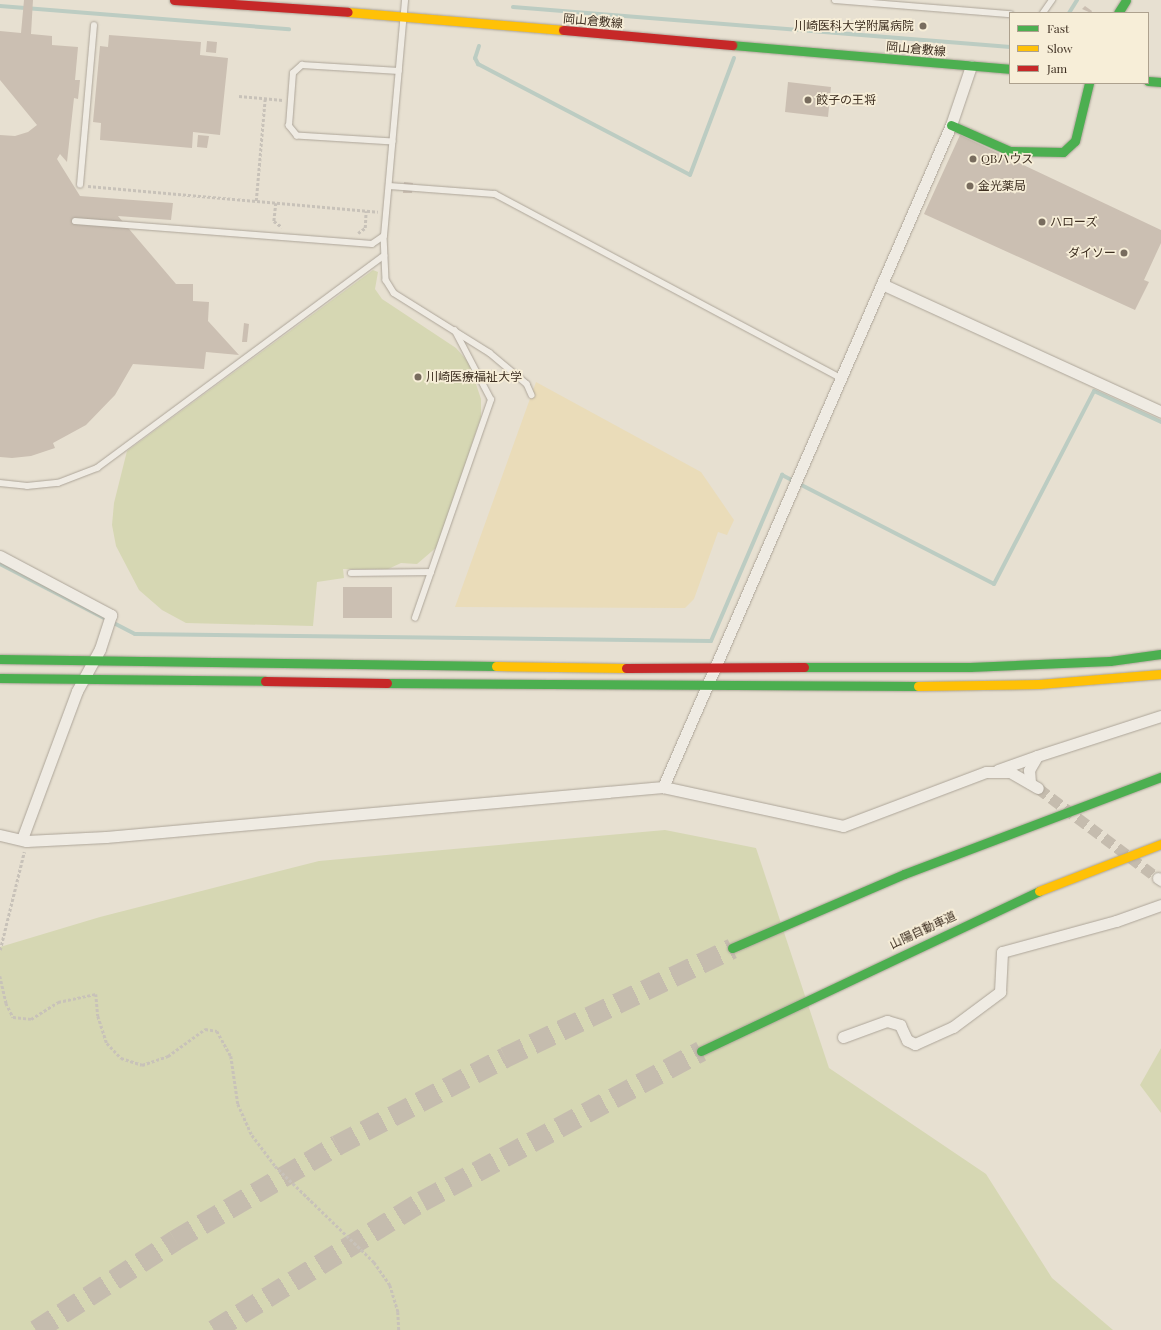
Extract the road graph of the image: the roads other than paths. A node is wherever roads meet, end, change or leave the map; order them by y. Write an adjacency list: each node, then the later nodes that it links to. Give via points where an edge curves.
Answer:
1 (174, 0): 6 (main road, 岡山倉敷線)
2 (405, 0): 10 (lane)
3 (836, 0): 9 (lane)
4 (1052, 0): 7 (lane)
5 (1126, 0): 8 (main road)
6 (211, 1): 10 (main road, 岡山倉敷線)
7 (1043, 12)
8 (1119, 12)
9 (1009, 14)
10 (404, 16): 12 (main road, 岡山倉敷線); 14 (lane)
11 (94, 26): 20 (lane)
12 (971, 66): 13 (main road, 岡山倉敷線); 18 (street)
13 (1009, 69)
14 (399, 71): 19 (lane); 19 (lane, via 302,65 293,73 289,126 297,136)
15 (1149, 81): 16 (main road)
16 (1161, 82)
17 (1089, 84): 18 (main road, via 1075,141 1063,152 1010,151)
18 (951, 125): 25 (street)
19 (393, 142): 21 (lane)
20 (80, 185)
21 (389, 186): 23 (lane); 27 (lane, via 495,194)
22 (76, 221): 23 (lane, via 372,244)
23 (384, 236): 24 (lane)
24 (384, 256): 26 (lane, via 386,280 394,293); 30 (lane, via 97,468 58,483 27,486)
25 (882, 284): 27 (street); 29 (street)
26 (455, 331): 28 (lane, via 490,353 527,384); 32 (lane, via 491,400)
27 (841, 378): 38 (street)
28 (532, 395)
29 (1161, 412)
30 (0, 483)
31 (0, 556): 37 (street, via 111,615)
32 (431, 572): 33 (lane); 34 (lane)
33 (351, 573)
34 (415, 618)
35 (1161, 654): 38 (main road, via 1008,666)
36 (0, 659): 37 (main road)
37 (94, 660): 38 (main road, via 571,664 627,668); 41 (street)
38 (716, 666): 42 (street)
39 (1161, 674): 42 (main road, via 1039,684 970,686)
40 (0, 678): 41 (main road)
41 (84, 679): 42 (main road, via 628,686); 49 (street)
42 (707, 684): 47 (street)
43 (1161, 716): 44 (street)
44 (1037, 756): 45 (street); 45 (street, via 1029,770 1034,786 1010,772)
45 (996, 771): 47 (street, via 843,826)
46 (1161, 777): 52 (main road, via 904,874)
47 (663, 787): 49 (street)
48 (0, 835): 49 (street)
49 (24, 840)
50 (1161, 844): 54 (main road, 山陽自動車道, via 1013,903)
51 (1161, 905): 53 (street, via 1116,921 1002,952 1000,992 953,1026 915,1044 907,1040 900,1025 887,1021)
52 (732, 948)
53 (843, 1037)
54 (701, 1051)

